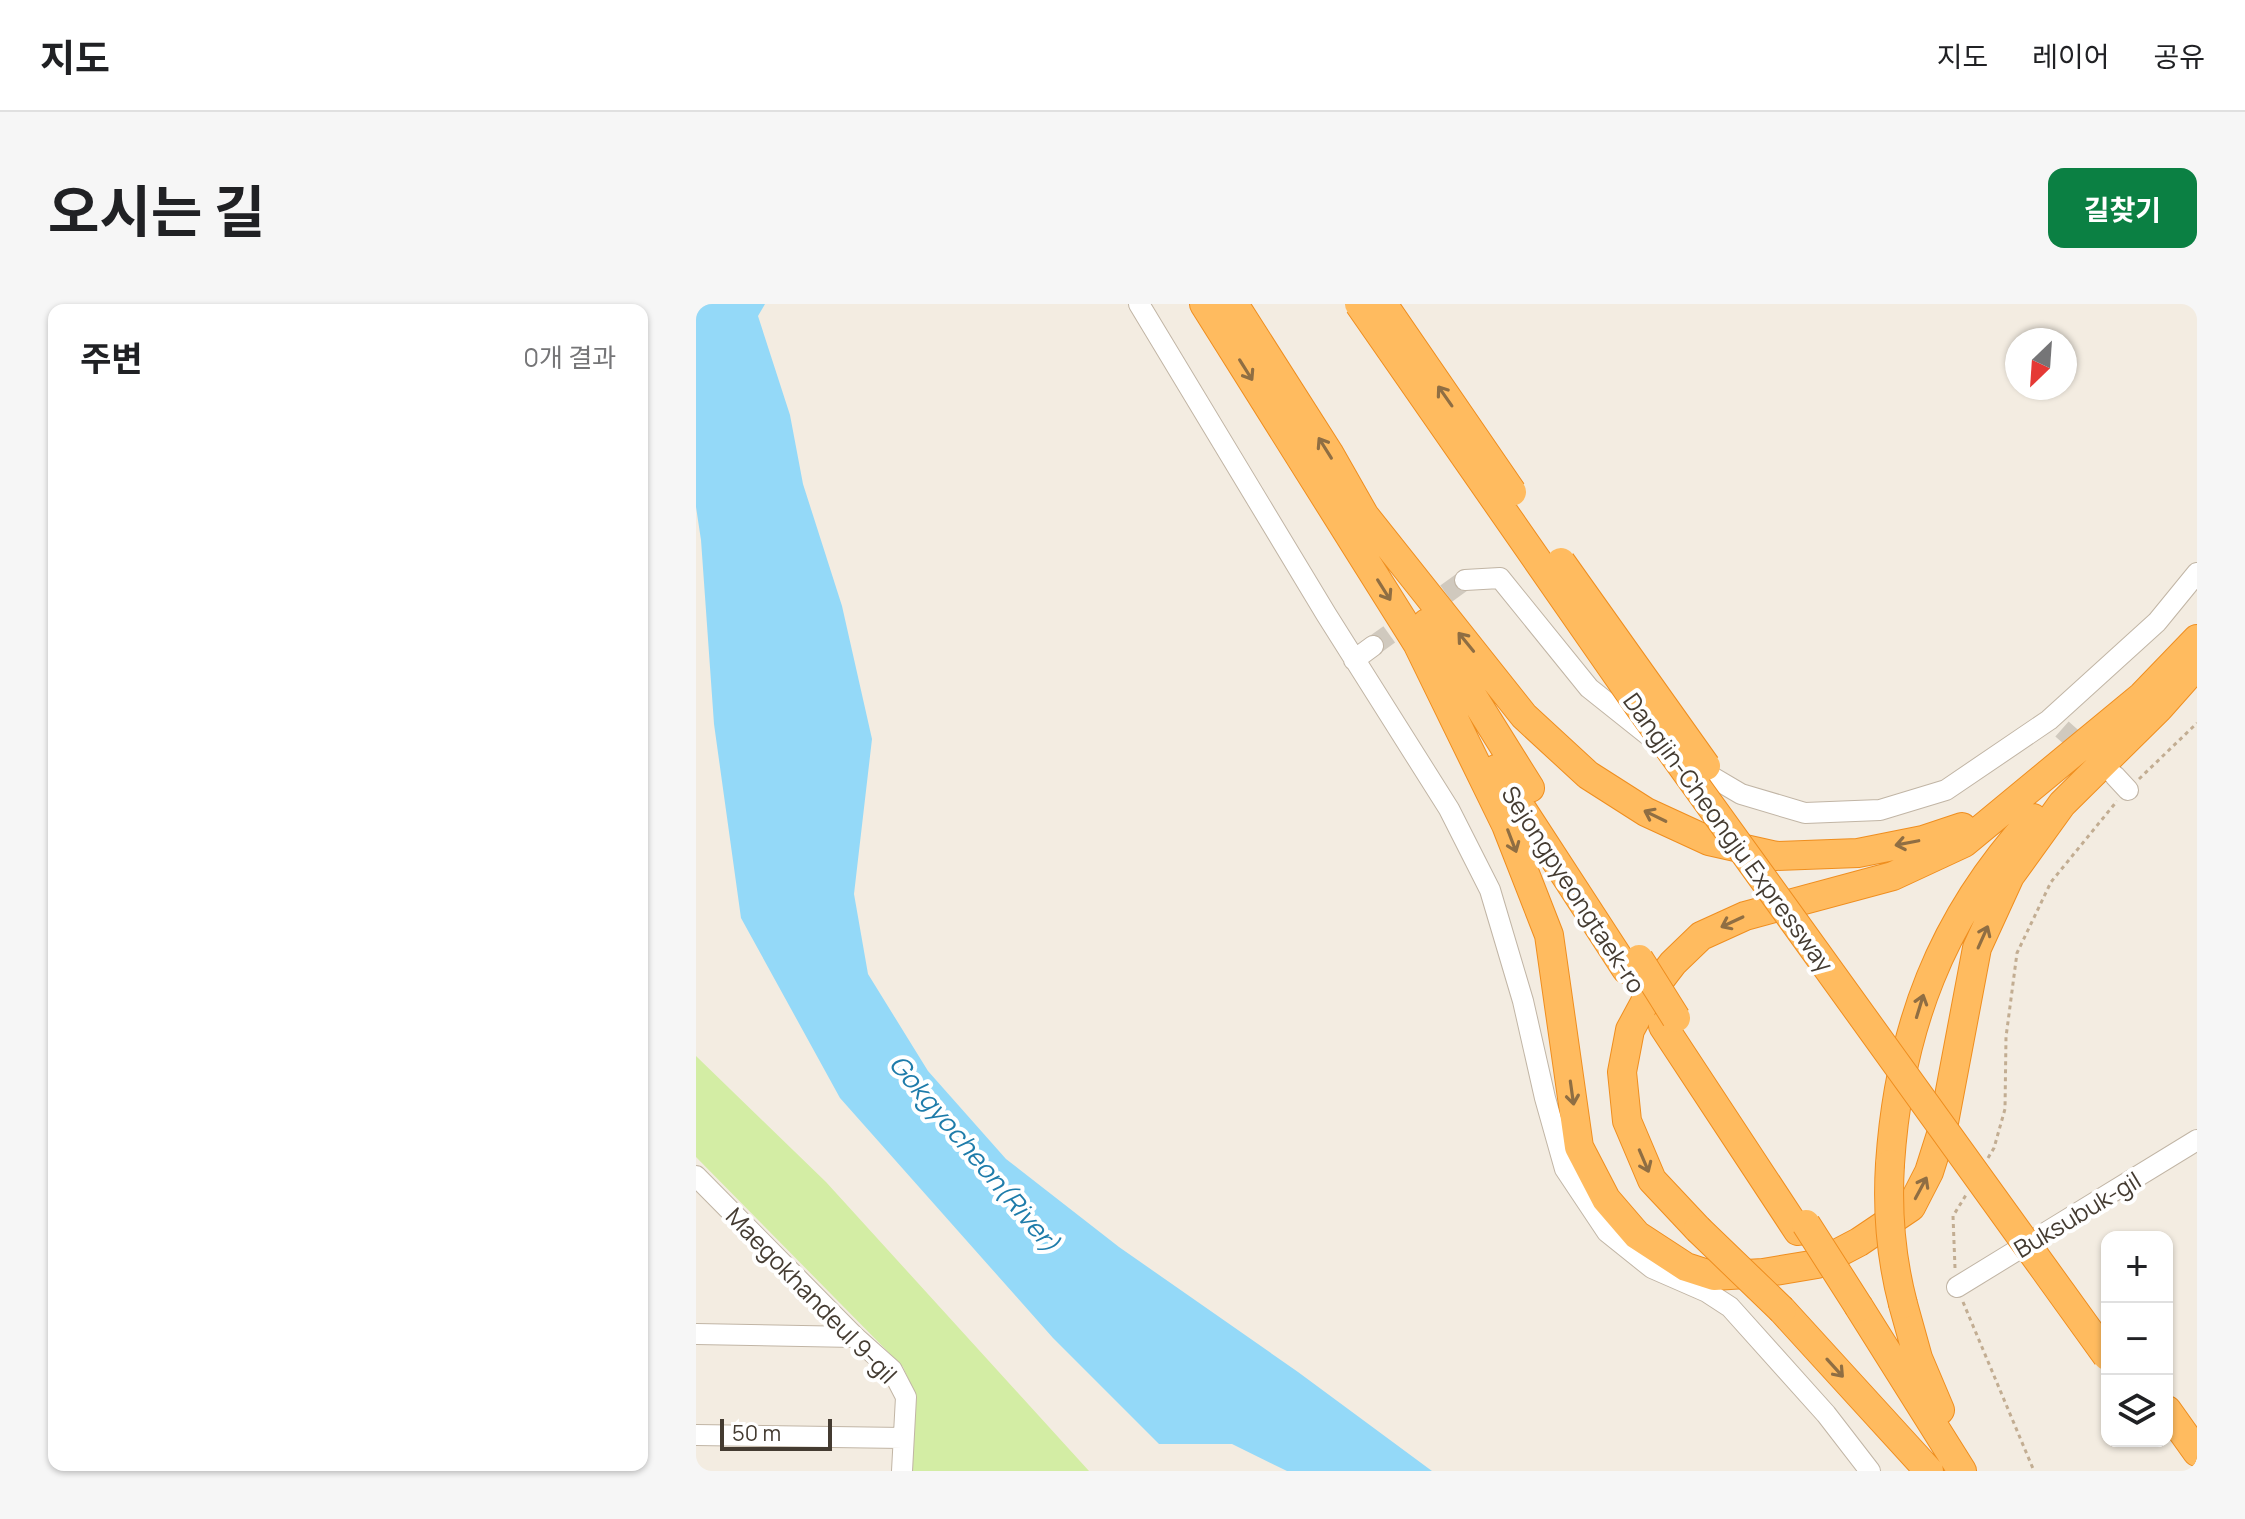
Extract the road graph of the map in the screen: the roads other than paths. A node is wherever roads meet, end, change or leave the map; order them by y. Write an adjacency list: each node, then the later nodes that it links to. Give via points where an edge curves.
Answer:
1 (1139, 304): 12 (street)
2 (1204, 304): 10 (highway, Sejongpyeongtaek-ro, one-way to 10)
3 (1234, 304): 6 (highway, Sejongpyeongtaek-ro, one-way to 3)
4 (1359, 304): 24 (highway, Dangjin-Cheongju Expressway, bridge, via 1640,708)
5 (1383, 304): 21 (highway, Dangjin-Cheongju Expressway, one-way to 5, bridge, via 1779,870)
6 (1365, 516): 15 (highway, one-way to 6, via 1973,823 1923,840 1858,853 1776,856 1709,841 1646,812 1588,775 1524,716); 16 (highway, Sejongpyeongtaek-ro)
7 (2197, 573): 8 (street, via 2157,622 2056,724 1946,790 1880,810 1805,813 1741,794 1672,754 1589,688 1500,578)
8 (1465, 580)
9 (2197, 639): 15 (highway, via 2142,696)
10 (1418, 645): 14 (highway, one-way to 14, via 1506,825 1549,935 1579,1147 1606,1199 1637,1235 1686,1267 1714,1276 1817,1264 1911,1207 1943,1128 1977,948 2010,876 2062,804); 16 (highway, Sejongpyeongtaek-ro)
11 (1373, 646): 12 (street)
12 (1354, 660): 31 (street, via 1449,809 1490,890 1565,1169 1607,1232 1652,1268 1730,1307)
13 (2197, 665): 14 (highway)
14 (2159, 708): 35 (highway, one-way to 14, bridge, via 1918,1358 1893,1265 1888,1199 1902,1064 1928,977 2000,853 2053,797)
15 (2051, 772): 32 (highway, one-way to 32, bridge, via 1964,843 1893,876 1745,916 1701,936 1650,993 1630,1030 1622,1072 1627,1121 1652,1180 1782,1310)
16 (1633, 964): 20 (highway, Sejongpyeongtaek-ro, bridge)
17 (2197, 1140): 19 (street, Buksubuk-gil)
18 (696, 1176): 23 (street, Maegokhandeul 9-gil)
19 (1957, 1287)
20 (1854, 1309): 33 (highway, Sejongpyeongtaek-ro); 34 (highway, Sejongpyeongtaek-ro)
21 (2101, 1318)
22 (696, 1334): 23 (street)
23 (855, 1337): 27 (street, Maegokhandeul 9-gil, via 892,1370 906,1397)
24 (2101, 1348)
25 (2173, 1418): 29 (highway)
26 (696, 1435): 27 (street)
27 (903, 1438): 30 (street, Maegokhandeul 9-gil)
28 (2173, 1447): 36 (highway)
29 (2197, 1452)
30 (902, 1471)
31 (1870, 1471)
32 (1929, 1471)
33 (1948, 1471)
34 (1962, 1471)
35 (1971, 1471)
36 (2190, 1471)

